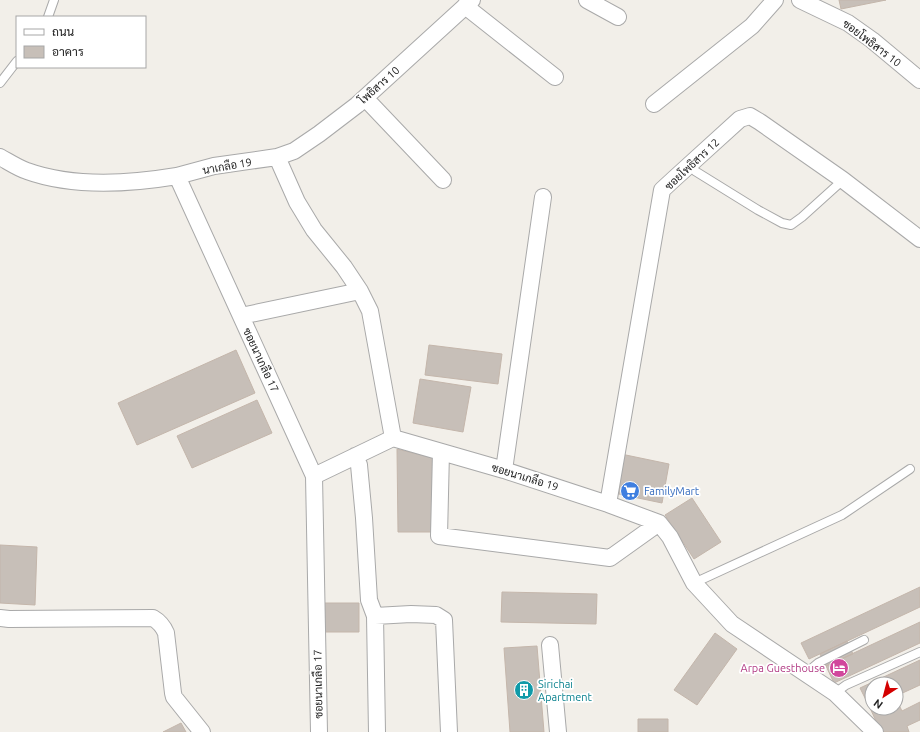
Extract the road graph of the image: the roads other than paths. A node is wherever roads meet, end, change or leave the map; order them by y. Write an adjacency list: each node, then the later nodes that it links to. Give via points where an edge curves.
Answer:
1 (54, 0): 6 (lane)
2 (587, 0): 7 (street)
3 (775, 0): 13 (street, via 752,26)
4 (800, 0): 10 (street, ซอยโพธิสาร 10, via 848,23)
5 (468, 3): 9 (street); 12 (street, โพธิสาร 10)
6 (48, 16)
7 (618, 17)
8 (16, 62): 11 (lane)
9 (556, 77)
10 (920, 80)
11 (0, 83)
12 (365, 98): 15 (street, โพธิสาร 10, via 294,151); 18 (street)
13 (654, 104)
14 (0, 157): 17 (street, via 27,171 77,182 148,181)
15 (277, 157): 17 (street, นาเกลือ 19, via 214,166); 22 (street, via 297,202 314,230 344,266)
16 (689, 165): 19 (lane, via 758,210 791,225 802,218); 19 (street, ซอยโพธิสาร 12, via 740,120 750,116); 30 (street, ซอยโพธิสาร 12, via 662,190)
17 (177, 176): 23 (street, ซอยนาเกลือ 17)
18 (443, 180)
19 (842, 180): 21 (street, ซอยโพธิสาร 12)
20 (543, 197): 27 (street)
21 (920, 239)
22 (360, 291): 23 (street); 24 (street, via 370,311)
23 (241, 316): 29 (street, ซอยนาเกลือ 17)
24 (394, 438): 25 (street, ซอยนาเกลือ 19); 26 (street)
25 (441, 452): 27 (street, ซอยนาเกลือ 19); 31 (street, via 440,536 610,558)
26 (355, 456): 29 (street); 33 (street, via 359,465 369,600)
27 (504, 470): 30 (street, ซอยนาเกลือ 19)
28 (910, 470): 32 (lane, via 842,515)
29 (314, 476): 41 (street, ซอยนาเกลือ 17)
30 (608, 504): 31 (street, ซอยนาเกลือ 19)
31 (659, 523): 32 (street, via 670,537)
32 (694, 583): 38 (street, via 732,624)
33 (374, 616): 42 (street); 43 (street, via 436,615 444,620)
34 (0, 618): 40 (street, via 153,618 166,633 172,693)
35 (864, 640): 38 (lane, via 818,663)
36 (550, 645): 44 (street)
37 (920, 652): 39 (lane, via 846,685)
38 (806, 673): 39 (street)
39 (835, 693): 45 (street)
40 (202, 732)
41 (319, 732)
42 (377, 732)
43 (449, 732)
44 (558, 732)
45 (875, 732)

